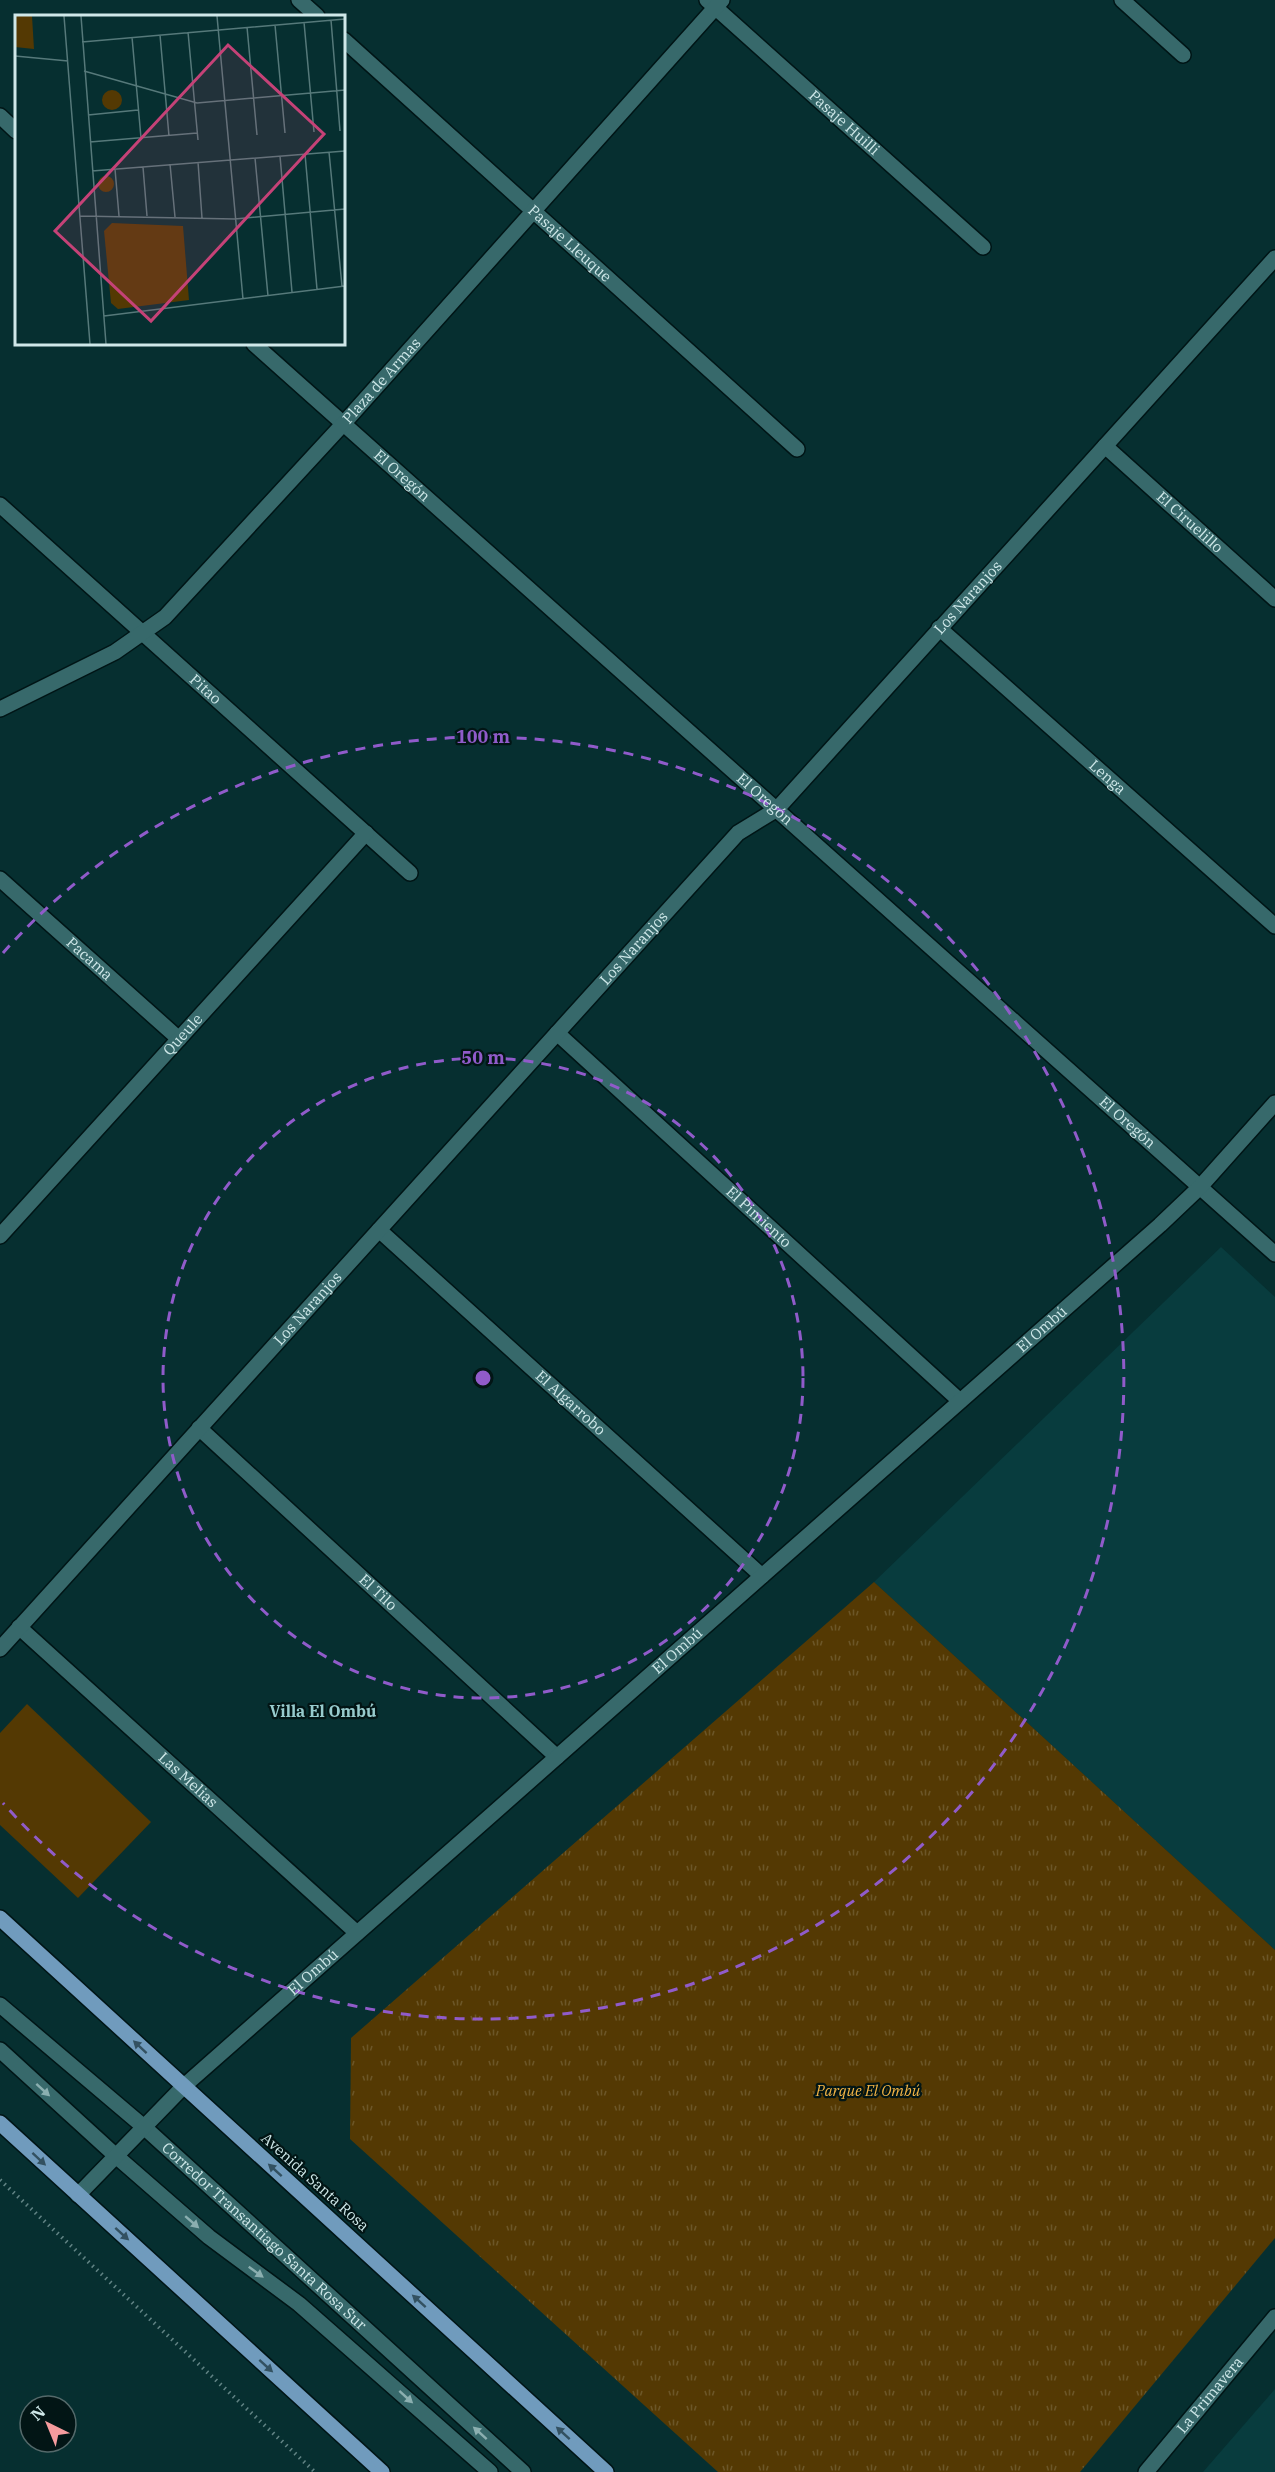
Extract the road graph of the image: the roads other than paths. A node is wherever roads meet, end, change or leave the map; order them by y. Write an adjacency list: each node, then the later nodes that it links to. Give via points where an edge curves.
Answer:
1 (298, 0): 4 (street)
2 (1122, 0): 6 (street)
3 (715, 3): 9 (street, Plaza de Armas); 10 (street, Pasaje Huilli)
4 (316, 15)
5 (345, 41): 9 (street, Pasaje Lleuque)
6 (1183, 55)
7 (0, 116): 8 (street)
8 (15, 130)
9 (533, 211): 13 (street, Plaza de Armas); 15 (street, Pasaje Lleuque)
10 (983, 247)
11 (1272, 266): 14 (street, Los Naranjos)
12 (255, 345): 13 (street, El Oregón)
13 (344, 423): 19 (street, Plaza de Armas, via 184,598); 21 (street, El Oregón)
14 (1105, 446): 17 (street, El Ciruelillo); 18 (street, Los Naranjos)
15 (797, 449)
16 (0, 504): 19 (street, Pitao)
17 (1275, 599)
18 (939, 628): 21 (street, Los Naranjos); 25 (street, Lenga)
19 (144, 634): 20 (street, Plaza de Armas); 22 (street, Pitao)
20 (0, 709)
21 (777, 809): 26 (street, Los Naranjos, via 738,833); 29 (street, El Oregón)
22 (366, 833): 23 (street, Pitao); 27 (street, Queule)
23 (410, 873)
24 (0, 879): 27 (street, Pacama)
25 (1275, 926)
26 (557, 1033): 30 (street, Los Naranjos); 33 (street, El Pimiento)
27 (179, 1039): 31 (street, Queule)
28 (1275, 1104): 29 (street, El Ombú)
29 (1200, 1187): 32 (street, El Oregón); 33 (street, El Ombú)
30 (379, 1230): 34 (street, Los Naranjos); 35 (street, El Algarrobo)
31 (0, 1236)
32 (1275, 1254)
33 (960, 1401): 35 (street, El Ombú)
34 (199, 1428): 36 (street, Los Naranjos); 38 (street, El Tilo)
35 (762, 1576): 38 (street, El Ombú)
36 (19, 1627): 37 (street, Los Naranjos); 40 (street, Las Melias)
37 (0, 1648)
38 (557, 1757): 40 (street, El Ombú)
39 (0, 1918): 43 (main road, Avenida Santa Rosa, one-way to 39)
40 (357, 1934): 43 (street, El Ombú)
41 (0, 2005): 45 (street, Corredor Transantiago Santa Rosa Sur)
42 (0, 2050): 46 (street, Corredor Transantiago Santa Rosa Sur, one-way to 46)
43 (183, 2086): 45 (street, El Ombú); 52 (main road, Avenida Santa Rosa, one-way to 43)
44 (0, 2123): 47 (main road, one-way to 47)
45 (144, 2127): 46 (street, El Ombú); 51 (street, Corredor Transantiago Santa Rosa Sur, one-way to 45)
46 (116, 2156): 47 (street, El Ombú); 50 (street, Corredor Transantiago Santa Rosa Sur, one-way to 50, via 209,2237 299,2304)
47 (78, 2195): 49 (main road, one-way to 49)
48 (1275, 2317): 53 (street, La Primavera)
49 (382, 2472)
50 (490, 2472)
51 (523, 2472)
52 (606, 2472)
53 (1146, 2472)

